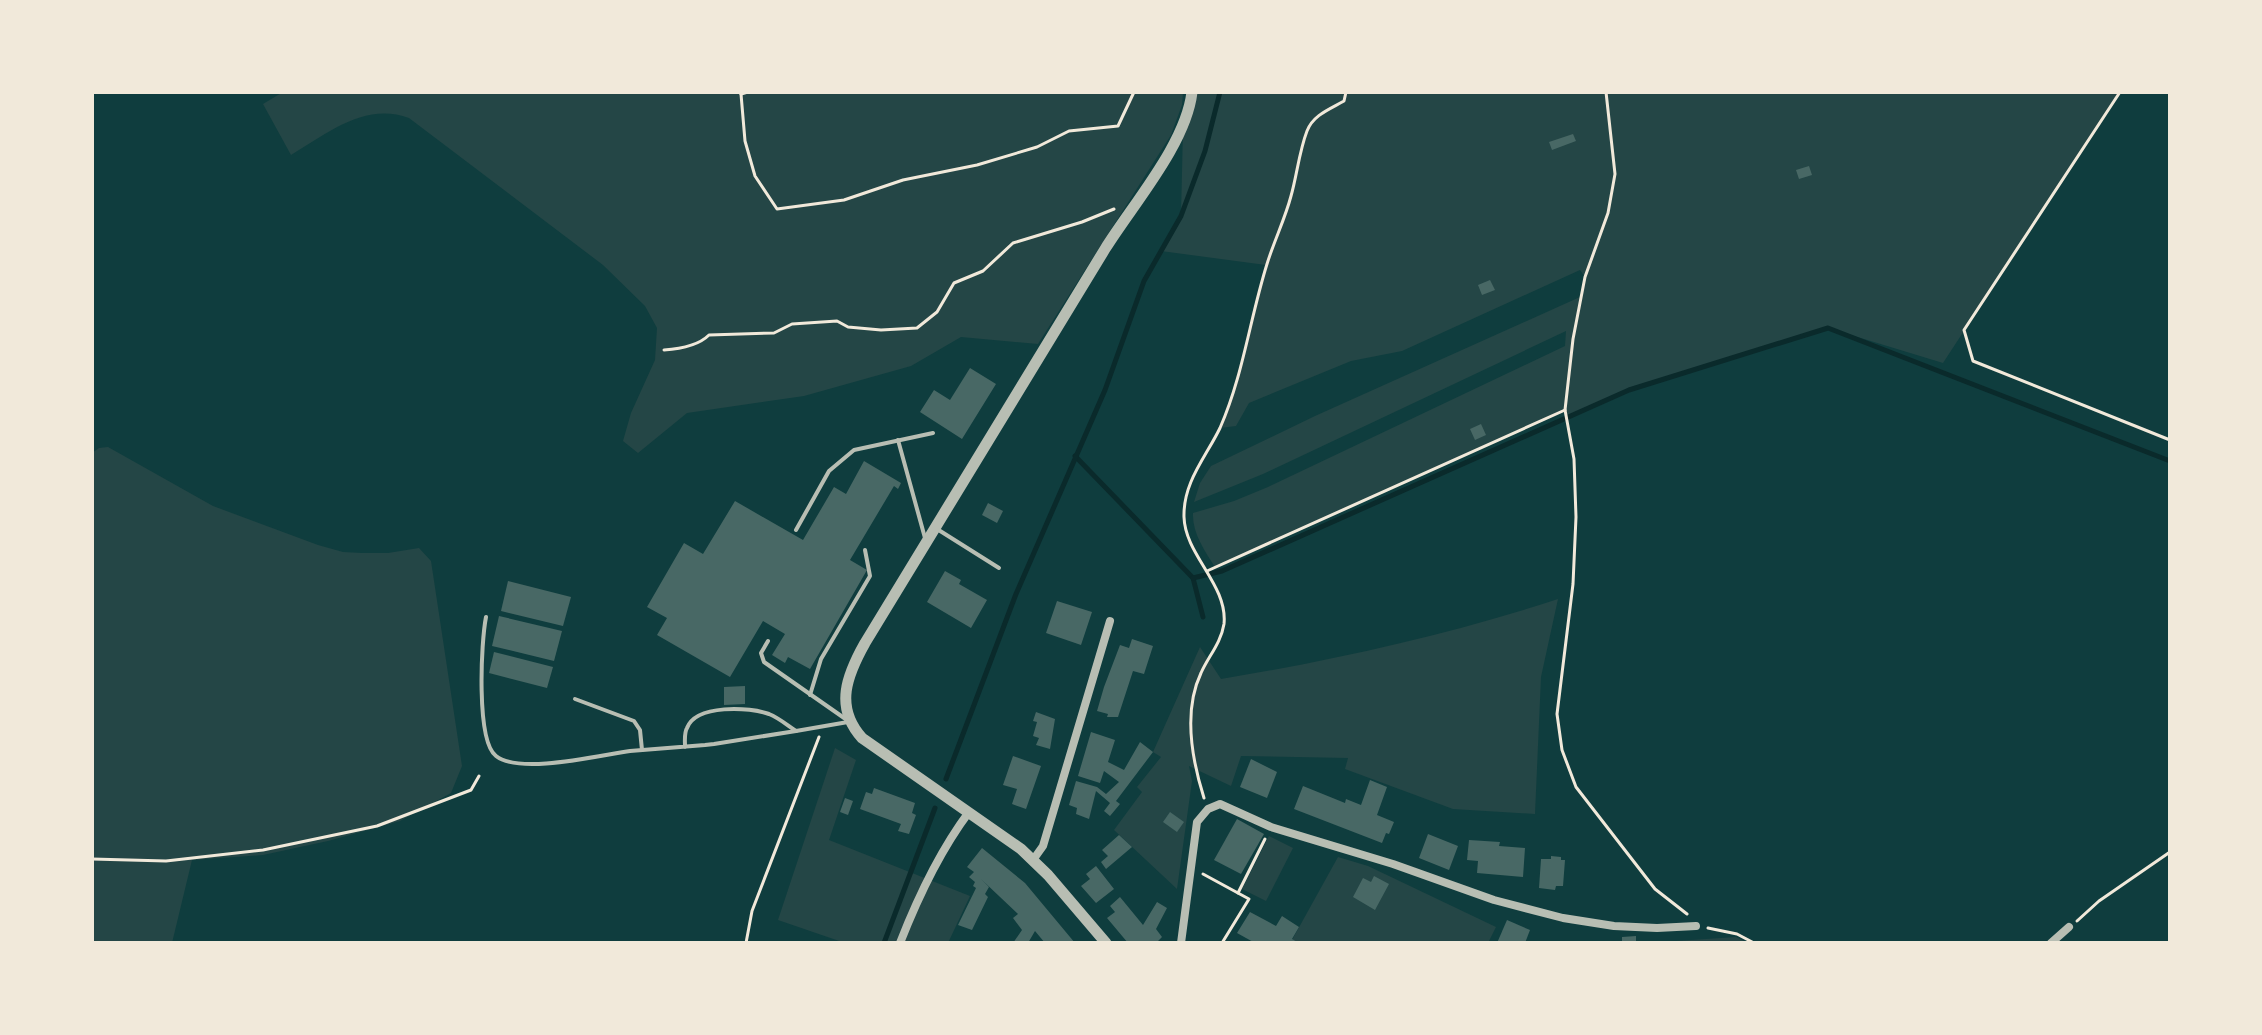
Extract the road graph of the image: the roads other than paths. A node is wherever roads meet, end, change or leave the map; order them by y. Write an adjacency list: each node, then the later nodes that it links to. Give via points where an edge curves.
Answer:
1 (1192, 92): 4 (street, via 1183,128)
2 (933, 433): 3 (lane)
3 (898, 440): 5 (lane, via 858,448 832,468); 6 (lane)
4 (935, 528): 6 (street); 8 (lane)
5 (796, 530)
6 (926, 542): 14 (street, via 849,674 845,700)
7 (865, 550): 12 (lane, via 870,576 819,664)
8 (999, 568)
9 (486, 617): 17 (lane, via 484,726 496,756 544,763)
10 (1110, 621): 19 (street, via 1043,846)
11 (768, 641): 12 (lane, via 761,653 764,662)
12 (810, 695): 14 (lane)
13 (575, 699): 17 (lane, via 634,721)
14 (850, 722): 15 (lane); 18 (street, via 871,746)
15 (796, 731): 16 (lane); 16 (lane, via 760,712 714,711 690,723)
16 (685, 747): 17 (lane)
17 (642, 750)
18 (969, 812): 19 (street); 22 (street, via 951,835)
19 (1033, 860): 23 (street)
20 (1696, 926): 24 (street, via 1570,920 1271,827 1220,804 1197,822)
21 (2069, 927): 25 (street)
22 (900, 943)
23 (1106, 943)
24 (1181, 943)
25 (2051, 943)

